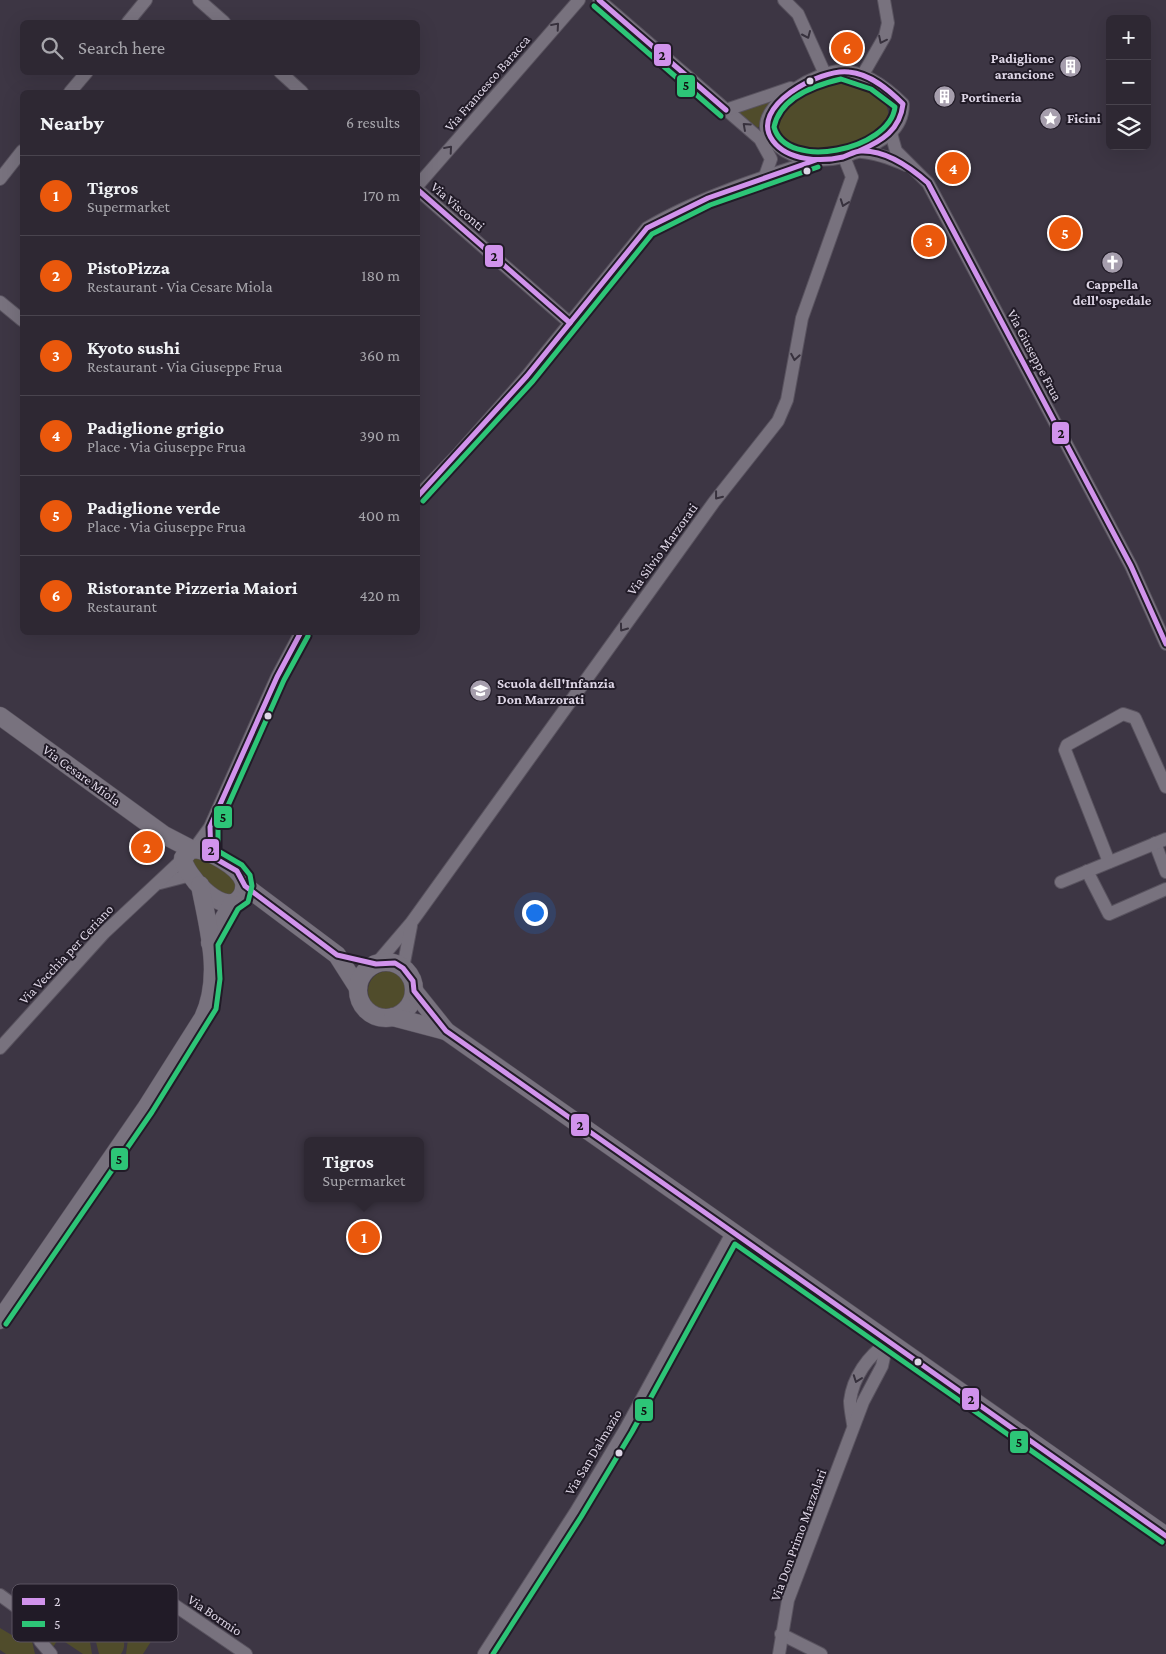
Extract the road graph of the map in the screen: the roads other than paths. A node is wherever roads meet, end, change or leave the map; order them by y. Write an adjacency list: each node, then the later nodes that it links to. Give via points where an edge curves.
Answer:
1 (146, 0): 7 (street)
2 (199, 0): 8 (street)
3 (579, 0): 25 (street, Via Francesco Baracca, one-way to 3)
4 (599, 0): 16 (street)
5 (784, 0): 9 (street, one-way to 9, via 798,14)
6 (884, 0): 12 (street, one-way to 12, via 888,23 885,36)
7 (130, 20)
8 (222, 20)
9 (825, 74): 12 (street, via 841,71); 13 (street)
10 (84, 75): 14 (street)
11 (283, 75): 15 (street)
12 (862, 76): 17 (street, via 877,82 903,104 899,124)
13 (802, 84): 16 (street); 21 (street, via 779,101 768,115 766,128 771,140 784,151)
14 (72, 90)
15 (300, 90)
16 (726, 110): 24 (street, one-way to 16, via 771,159 769,152 750,129)
17 (891, 133): 18 (street); 22 (street, Via Giuseppe Frua, via 896,151)
18 (859, 151): 20 (street); 22 (street)
19 (20, 153): 23 (street)
20 (844, 157): 21 (street); 45 (street, Via Silvio Marzorati, one-way to 45, via 851,172 850,183 802,318 788,400 778,421 714,502)
21 (816, 160): 24 (street)
22 (911, 166): 32 (street, Via Giuseppe Frua, via 928,183 1131,566)
23 (1, 175)
24 (765, 176): 29 (street, via 647,228)
25 (420, 183)
26 (420, 192): 29 (street, Via Visconti)
27 (0, 302): 28 (street)
28 (20, 318)
29 (570, 323): 30 (street, via 487,422)
30 (420, 494)
31 (298, 637): 35 (street, Via Vecchia per Ceriano)
32 (1166, 644)
33 (0, 716): 39 (street, Via Cesare Miola, via 164,835)
34 (1166, 787): 38 (street, via 1135,718 1129,715 1123,714 1067,745 1065,750)
35 (210, 827): 37 (street); 39 (street, Via Vecchia per Ceriano)
36 (1161, 841): 38 (street); 41 (street)
37 (211, 856): 39 (street); 44 (street, via 237,870 243,878)
38 (1110, 862): 40 (street)
39 (190, 863): 44 (street, via 220,902); 46 (street); 54 (street, Via Vecchia per Ceriano, via 157,883 104,933)
40 (1087, 871): 42 (street); 43 (street, via 1109,914)
41 (1166, 872)
42 (1060, 882)
43 (1166, 889)
44 (238, 897): 46 (street); 47 (street, via 284,917)
45 (411, 923): 48 (street, Via Silvio Marzorati); 49 (street, Via Silvio Marzorati)
46 (210, 944): 56 (street, via 213,979 209,1006 203,1018)
47 (337, 955): 48 (street); 50 (street)
48 (376, 964): 49 (street, via 386,962); 50 (street, via 364,973)
49 (403, 968): 51 (street, via 413,981)
50 (358, 988): 52 (street, via 368,1012)
51 (414, 992): 52 (street, via 406,1009); 53 (street)
52 (393, 1017): 53 (street)
53 (446, 1031): 55 (street)
54 (0, 1048)
55 (732, 1233): 57 (street); 66 (street, Via San Dalmazio, via 626,1428)
56 (0, 1320)
57 (887, 1343): 58 (street); 62 (street, Via Don Primo Mazzolari, via 868,1360 858,1375 850,1401 854,1429 788,1600)
58 (1166, 1536)
59 (0, 1595): 60 (street)
60 (12, 1604)
61 (178, 1608): 65 (street, Via Bormio)
62 (781, 1634): 67 (street, Via Don Primo Mazzolari); 68 (street)
63 (41, 1642): 64 (street)
64 (51, 1654)
65 (246, 1654)
66 (484, 1654)
67 (779, 1654)
68 (821, 1654)

